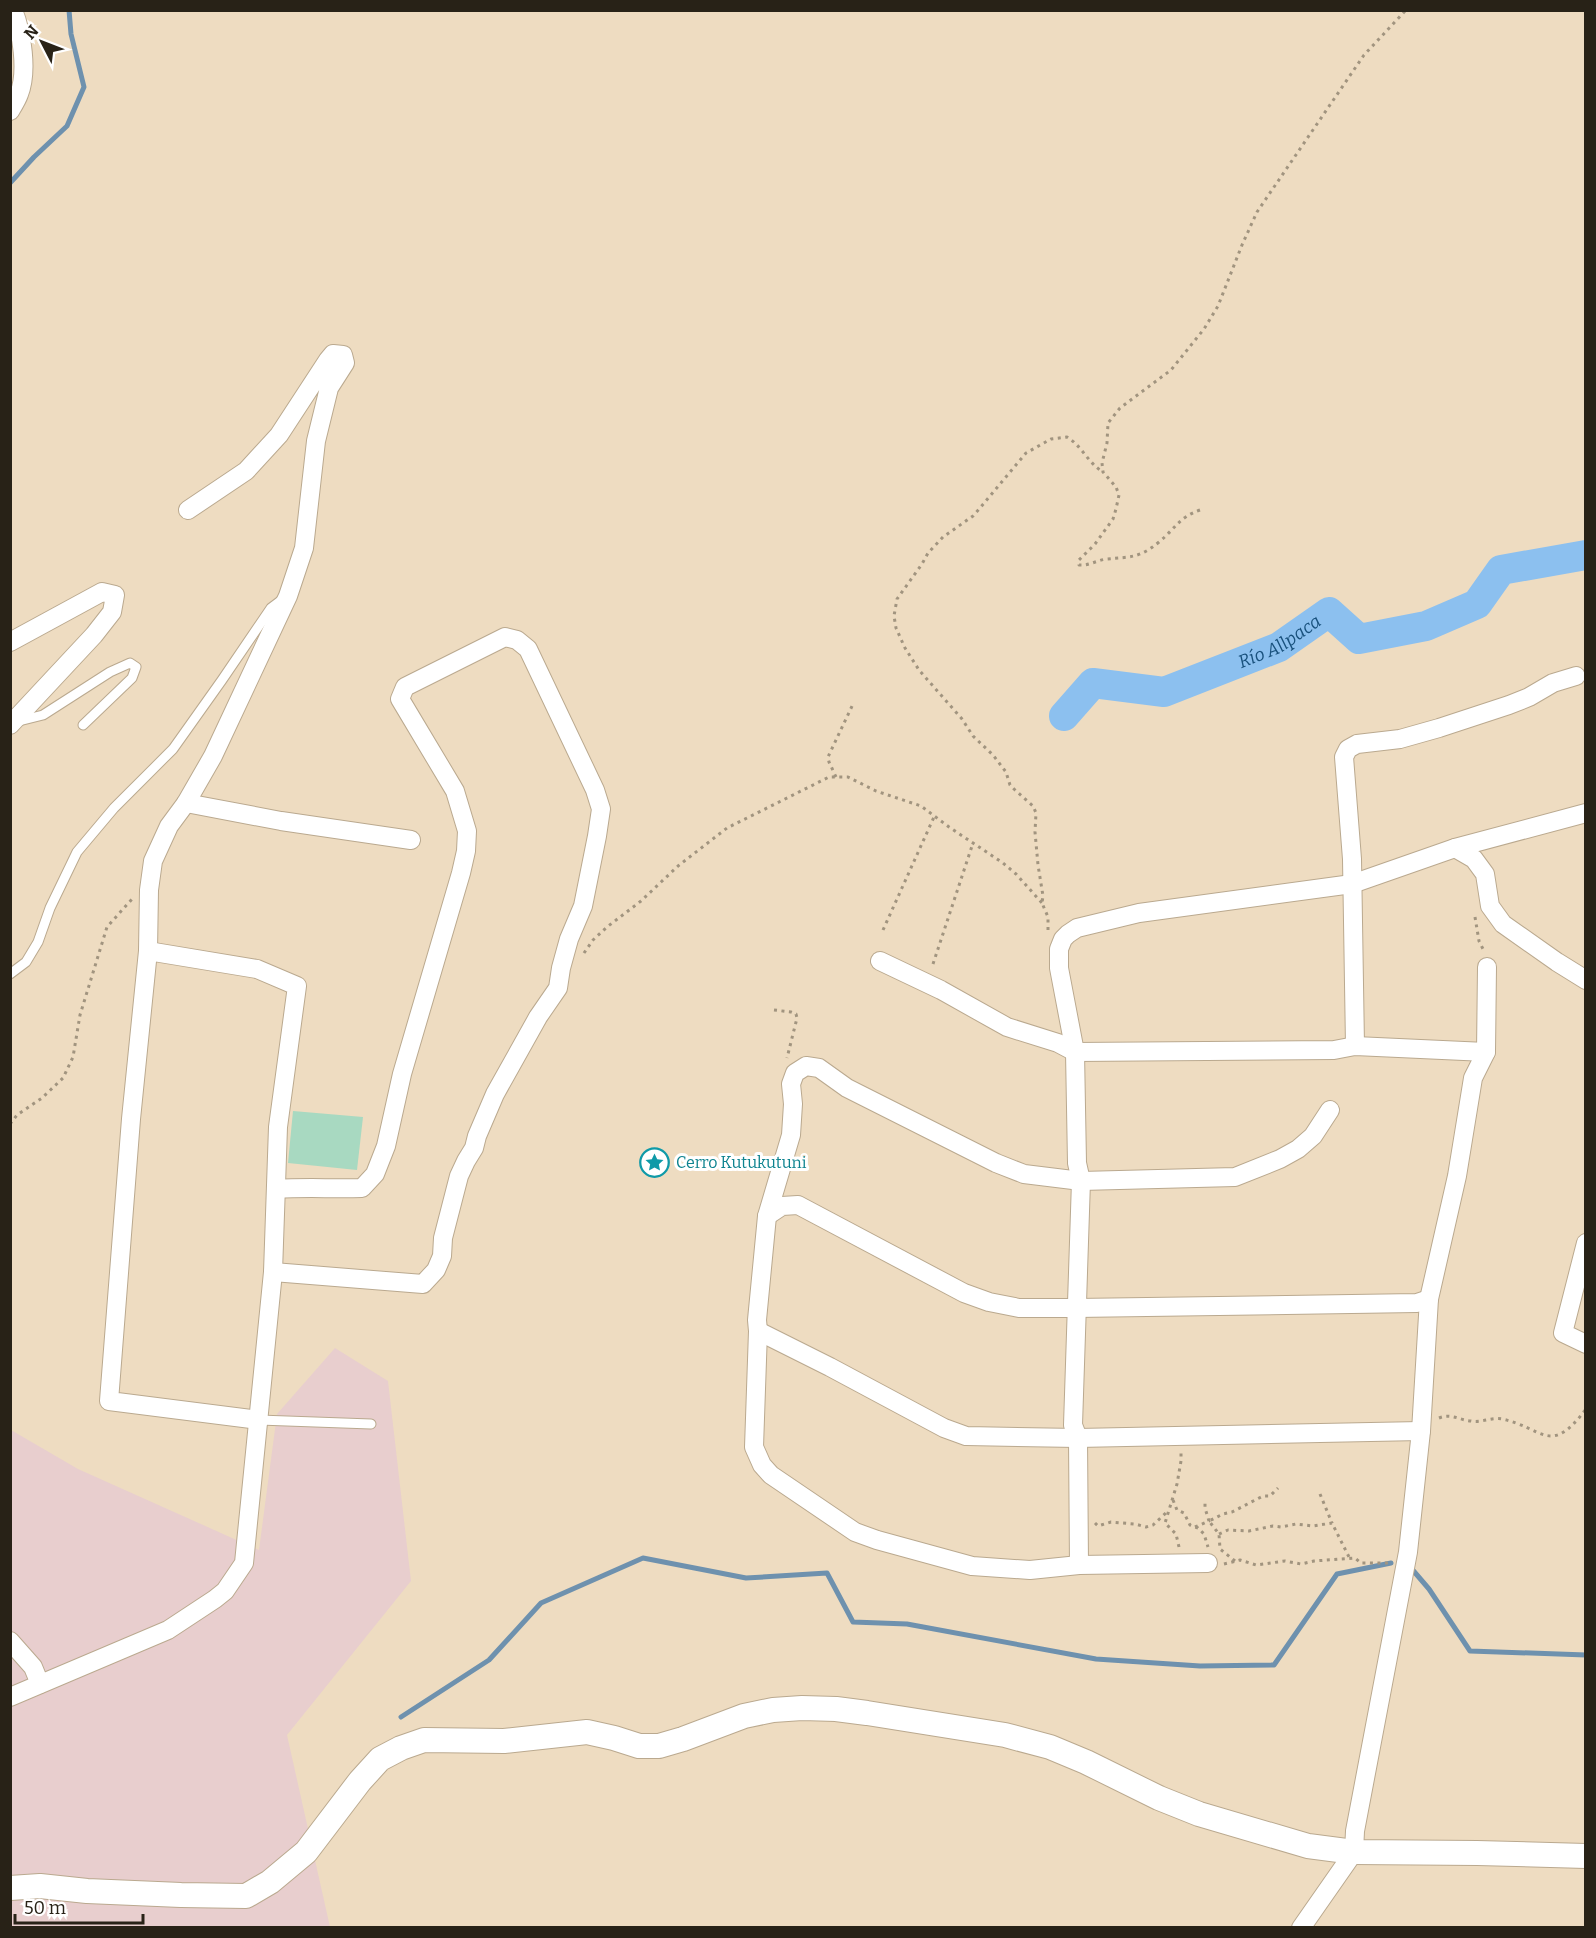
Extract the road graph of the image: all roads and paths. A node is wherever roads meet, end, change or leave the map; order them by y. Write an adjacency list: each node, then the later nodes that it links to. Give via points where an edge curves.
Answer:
1 (13, 10): 3 (street, via 21,31 23,68 20,93)
2 (1406, 10): 4 (path, via 1364,55 1257,212 1225,290 1204,329 1171,370 1120,408 1108,423)
3 (10, 111)
4 (1103, 472): 6 (path, via 1119,495 1116,509 1113,519 1079,565 1138,556 1179,521); 22 (path, via 1066,437 1051,439 1026,453 973,516 928,553 895,607 896,628 919,670 993,755 1010,785 1033,806)
5 (188, 510): 7 (street, via 246,471 279,435 333,354 343,355 345,363 329,388 315,441 304,548)
6 (1200, 510)
7 (288, 596): 14 (street, via 213,756); 30 (lane, via 271,608 173,749 76,852 38,942 26,962)
8 (10, 642): 11 (street, via 102,592 115,595 112,612 94,635)
9 (1576, 676): 20 (street, via 1553,682 1509,705 1439,728 1348,749 1344,757)
10 (853, 704): 13 (path, via 828,757)
11 (12, 723): 12 (lane, via 43,715 110,672 130,663 136,667 132,678)
12 (82, 725)
13 (836, 777): 16 (path, via 848,777 910,801); 26 (path, via 818,781 727,828 607,927)
14 (186, 802): 17 (street, via 280,821); 21 (street, via 169,826 153,861)
15 (1586, 813): 19 (street)
16 (934, 817): 18 (path); 23 (path)
17 (411, 840)
18 (974, 843): 22 (path, via 1017,874); 28 (path)
19 (1455, 848): 20 (street); 31 (street, via 1474,859 1485,874 1490,906 1503,924)
20 (1352, 884): 24 (street, via 1139,913 1077,928 1062,939); 33 (street)
21 (149, 890): 25 (street); 38 (path, via 137,894 107,927 80,1015 73,1057 63,1078)
22 (1042, 903): 24 (path, via 1048,916 1048,938 1051,946)
23 (883, 930)
24 (1059, 949): 34 (street)
25 (148, 951): 40 (street, via 257,969 297,986 278,1128); 49 (street, via 130,1119 109,1401)
26 (578, 960)
27 (880, 961): 34 (street, via 1007,1027)
28 (933, 964)
29 (1487, 967): 35 (street)
30 (10, 974)
31 (1586, 980)
32 (774, 1010): 36 (path, via 791,1012 797,1017 787,1054)
33 (1355, 1046): 34 (street, via 1334,1050); 35 (street)
34 (1075, 1052): 39 (street, via 1077,1163)
35 (1486, 1052): 44 (street, via 1473,1078 1457,1176)
36 (790, 1083): 39 (street, via 795,1073 806,1066 819,1068 847,1088 996,1163 1024,1174); 41 (street, via 791,1135)
37 (1330, 1110): 39 (street, via 1313,1136 1298,1149 1235,1177)
38 (10, 1124)
39 (1081, 1181): 45 (street)
40 (277, 1189): 43 (street); 43 (street, via 362,1188 375,1174 461,873 467,831 455,791 400,699 401,693 405,687 504,637 517,640 528,649 596,790 601,809 583,906 569,939 558,988 495,1094 459,1176 442,1256 423,1284)
41 (767, 1216): 45 (street, via 782,1206 798,1205 964,1293 1019,1308); 46 (street)
42 (1586, 1243): 47 (street, via 1563,1334)
43 (273, 1272): 49 (street)
44 (1429, 1299): 45 (street, via 1417,1303); 51 (street)
45 (1076, 1308): 53 (street, via 1073,1425)
46 (759, 1331): 53 (street, via 966,1436); 69 (street, via 754,1447 771,1475 855,1532 919,1552 972,1566 1030,1570)
47 (1586, 1344)
48 (1586, 1409): 51 (path, via 1573,1425 1554,1436 1499,1419 1471,1421 1453,1416 1440,1418)
49 (259, 1420): 50 (lane); 71 (street, via 244,1563 225,1591 168,1630)
50 (371, 1424)
51 (1421, 1431): 52 (street); 66 (street)
52 (1180, 1436): 53 (street); 56 (path, via 1181,1461)
53 (1078, 1438): 58 (street)
54 (1278, 1488): 60 (path, via 1270,1496)
55 (1320, 1494): 61 (path)
56 (1173, 1500): 59 (path); 62 (path, via 1177,1510 1184,1512)
57 (1205, 1500): 60 (path)
58 (1079, 1503): 59 (path, via 1088,1502 1098,1526 1111,1522 1146,1527); 69 (street)
59 (1168, 1510): 68 (path, via 1166,1523 1177,1538)
60 (1209, 1521): 62 (path); 63 (path)
61 (1332, 1523): 63 (path, via 1228,1530); 64 (path)
62 (1195, 1527): 67 (path, via 1204,1534 1209,1548)
63 (1219, 1534): 65 (path, via 1220,1549)
64 (1350, 1559): 65 (path, via 1256,1565); 66 (path, via 1361,1563)
65 (1235, 1561): 67 (path)
66 (1406, 1562): 73 (street)
67 (1208, 1563): 68 (street)
68 (1179, 1564): 69 (street)
69 (1079, 1565)
70 (10, 1641): 71 (street, via 33,1667)
71 (40, 1684): 72 (street)
72 (10, 1697)
73 (1354, 1852): 74 (street); 75 (street, via 1308,1846 1199,1814 1050,1747 1005,1735 867,1713 802,1708 744,1716 658,1746 639,1746 587,1732 504,1741 424,1740 380,1759 306,1852 246,1896 40,1886); 76 (street)
74 (1586, 1856)
75 (10, 1888)
76 (1301, 1928)

